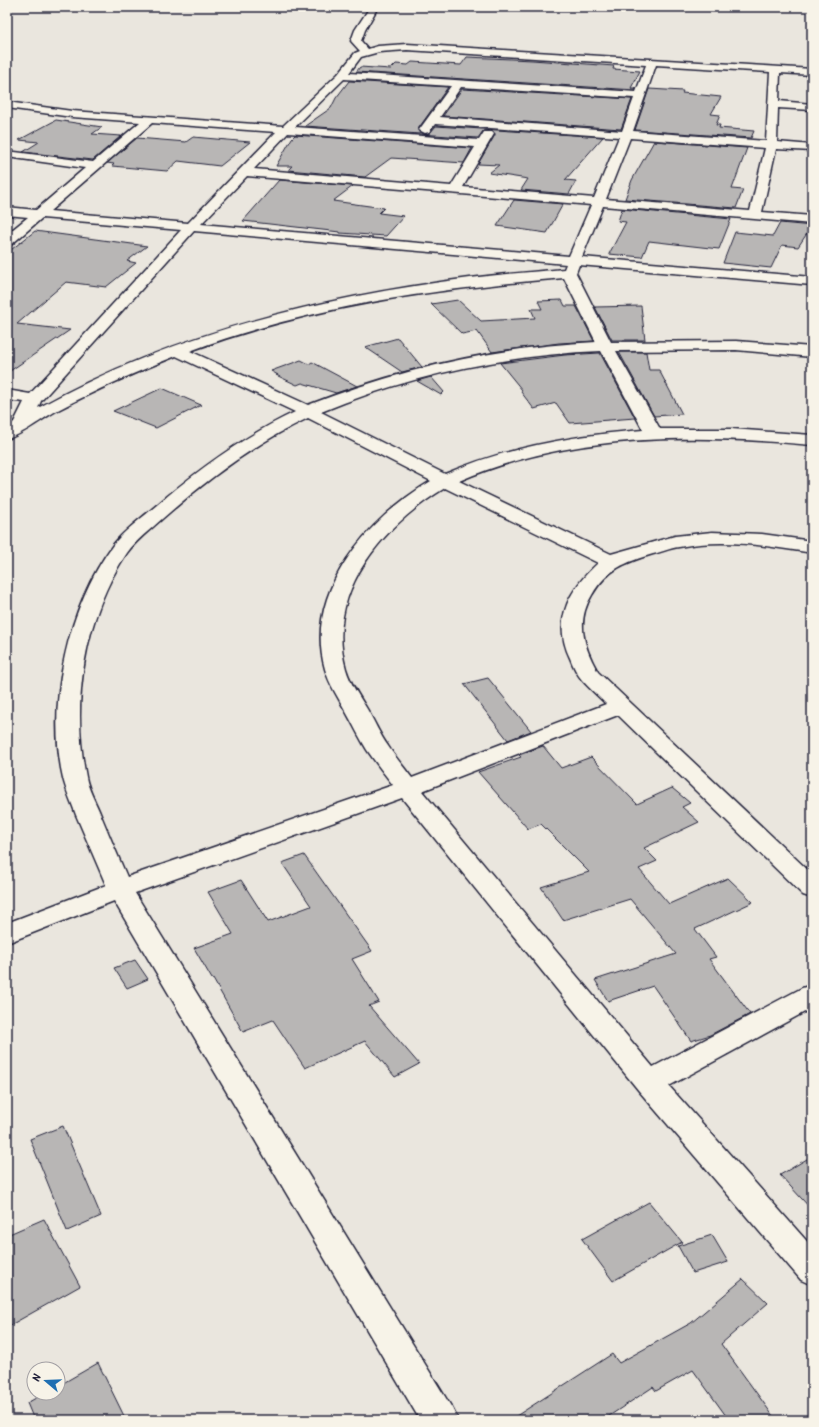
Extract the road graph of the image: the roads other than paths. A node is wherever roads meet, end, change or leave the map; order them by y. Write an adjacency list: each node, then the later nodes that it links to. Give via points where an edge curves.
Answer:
1 (374, 7): 2 (street, via 356,41)
2 (366, 52): 3 (street, via 407,47); 6 (street, via 358,55)
3 (652, 62): 4 (street); 8 (street)
4 (775, 69): 5 (street); 9 (street)
5 (812, 72)
6 (342, 76): 7 (street); 15 (street)
7 (458, 84): 8 (street); 13 (street)
8 (640, 95): 16 (street)
9 (773, 104): 11 (street); 19 (street)
10 (7, 106): 12 (street)
11 (812, 108)
12 (149, 120): 15 (street); 22 (street)
13 (432, 120): 14 (street); 17 (street)
14 (495, 124): 16 (street); 18 (street)
15 (284, 131): 17 (street); 23 (street)
16 (626, 134): 19 (street); 25 (street)
17 (417, 139): 18 (street)
18 (481, 144): 24 (street)
19 (771, 145): 20 (street); 28 (street)
20 (812, 148)
21 (7, 154): 22 (street)
22 (96, 166): 27 (street)
23 (244, 172): 24 (street); 30 (street)
24 (455, 190): 25 (street)
25 (598, 203): 28 (street); 32 (street)
26 (7, 211): 27 (street)
27 (39, 214): 30 (street); 31 (street)
28 (755, 215): 29 (street)
29 (812, 220)
30 (191, 227): 32 (street); 38 (street)
31 (7, 241)
32 (572, 267): 33 (street); 34 (street); 35 (street, via 328,306 254,325)
33 (812, 281)
34 (606, 347): 36 (street, via 736,346); 39 (street, via 518,355 462,364 407,377 353,394); 42 (street)
35 (176, 350): 39 (street); 40 (street, via 88,388)
36 (812, 352)
37 (7, 395): 38 (street)
38 (34, 399): 40 (street)
39 (309, 412): 44 (street); 49 (street, via 237,450 158,513 119,549 98,586 84,625 72,676 68,728 74,778)
40 (21, 425): 41 (street)
41 (7, 434)
42 (654, 434): 43 (street, via 725,434); 44 (street, via 596,439 521,453)
43 (812, 440)
44 (444, 481): 46 (street); 48 (street, via 415,500 375,536 356,560 334,608 330,631 334,663 341,685 377,748)
45 (812, 547): 46 (street, via 735,538 694,539 678,541)
46 (612, 562): 47 (street, via 596,575 582,593 576,605 571,628 577,652 589,675)
47 (621, 706): 48 (street); 50 (street)
48 (407, 788): 49 (street); 53 (street)
49 (120, 888): 51 (street); 55 (street)
50 (812, 889)
51 (7, 933)
52 (812, 995): 53 (street)
53 (649, 1083): 54 (street)
54 (812, 1270)
55 (440, 1420)

